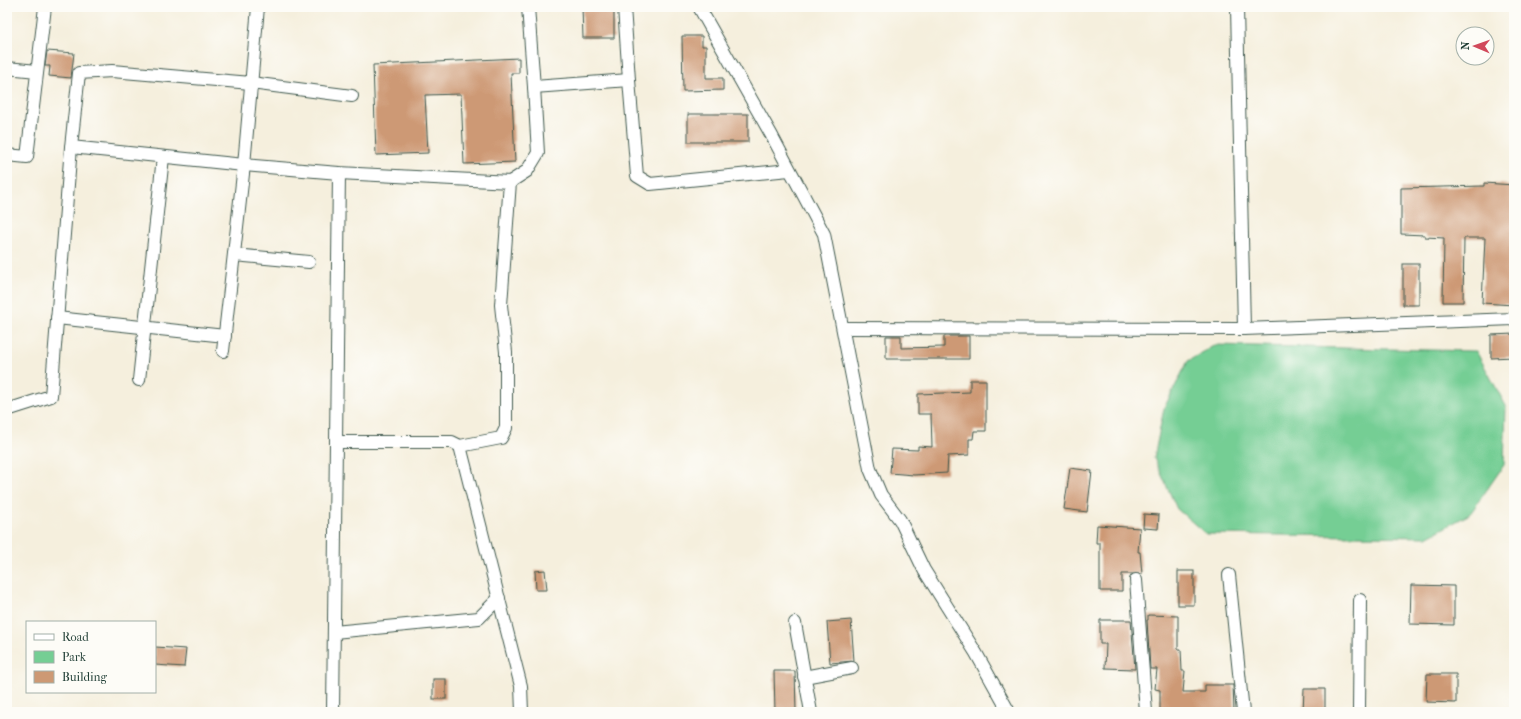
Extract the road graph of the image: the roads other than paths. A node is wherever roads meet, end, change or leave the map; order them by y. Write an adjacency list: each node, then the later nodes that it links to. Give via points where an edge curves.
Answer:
1 (45, 7): 8 (street)
2 (258, 7): 10 (street)
3 (528, 7): 11 (street)
4 (624, 7): 9 (street)
5 (699, 7): 17 (street)
6 (1237, 7): 26 (street)
7 (7, 68): 8 (street)
8 (37, 71): 14 (street, via 27,157)
9 (628, 80): 11 (street); 17 (street, via 637,176 650,184)
10 (251, 83): 12 (street); 13 (street, via 112,71 80,73); 16 (street)
11 (534, 87): 19 (street, via 538,153 527,171)
12 (352, 96)
13 (71, 148): 15 (street); 22 (street)
14 (7, 155)
15 (163, 157): 16 (street); 24 (street)
16 (244, 165): 18 (street); 20 (street)
17 (789, 170): 25 (street, via 824,234)
18 (339, 173): 19 (street); 31 (street)
19 (510, 182): 32 (street, via 501,305 506,352 506,428 501,438)
20 (234, 255): 21 (street); 27 (street)
21 (309, 262)
22 (57, 318): 24 (street); 30 (street, via 51,396)
23 (1514, 319): 26 (street)
24 (144, 327): 27 (street); 29 (street)
25 (843, 328): 26 (street); 44 (street, via 870,469 878,488 900,520 924,570)
26 (1244, 329)
27 (225, 336): 28 (street)
28 (223, 351)
29 (139, 380)
30 (7, 410)
31 (336, 442): 32 (street, via 452,442); 38 (street)
32 (460, 446): 35 (street)
33 (1229, 576): 46 (street)
34 (1136, 580): 45 (street)
35 (499, 598): 38 (street, via 479,618); 42 (street, via 521,686)
36 (1360, 600): 47 (street)
37 (794, 623): 40 (street)
38 (334, 632): 41 (street)
39 (852, 668): 40 (street)
40 (804, 677): 43 (street)
41 (333, 712)
42 (522, 712)
43 (811, 712)
44 (1009, 712)
45 (1146, 712)
46 (1243, 712)
47 (1359, 712)

